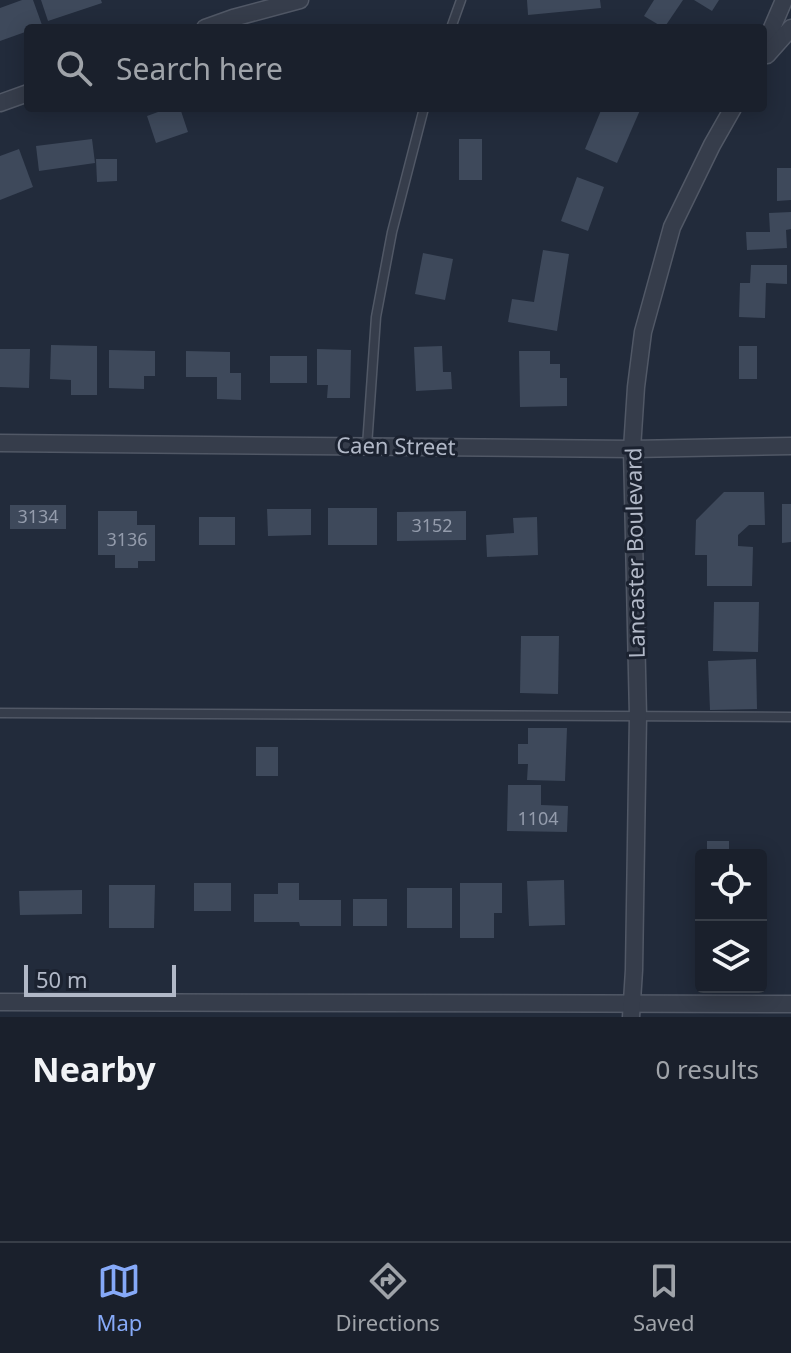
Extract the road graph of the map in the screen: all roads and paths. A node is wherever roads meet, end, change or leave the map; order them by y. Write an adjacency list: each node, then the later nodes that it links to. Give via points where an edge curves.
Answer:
1 (300, 0): 4 (street)
2 (461, 0): 5 (lane)
3 (784, 0): 7 (street)
4 (216, 24)
5 (452, 24)
6 (791, 28): 8 (street)
7 (767, 40)
8 (767, 55)
9 (24, 94): 10 (street)
10 (0, 103)
11 (423, 112): 14 (lane, via 376,317)
12 (731, 112): 16 (street, Lancaster Boulevard, via 672,227 643,332)
13 (0, 443): 14 (street, Caen Street)
14 (367, 446): 16 (street, Caen Street)
15 (791, 446): 16 (street, Caen Street)
16 (632, 449): 18 (street, Lancaster Boulevard)
17 (0, 713): 18 (lane)
18 (638, 716): 19 (lane); 22 (street, Lancaster Boulevard)
19 (791, 717)
20 (0, 1002): 22 (street)
21 (791, 1004): 22 (street)
22 (632, 1011)

